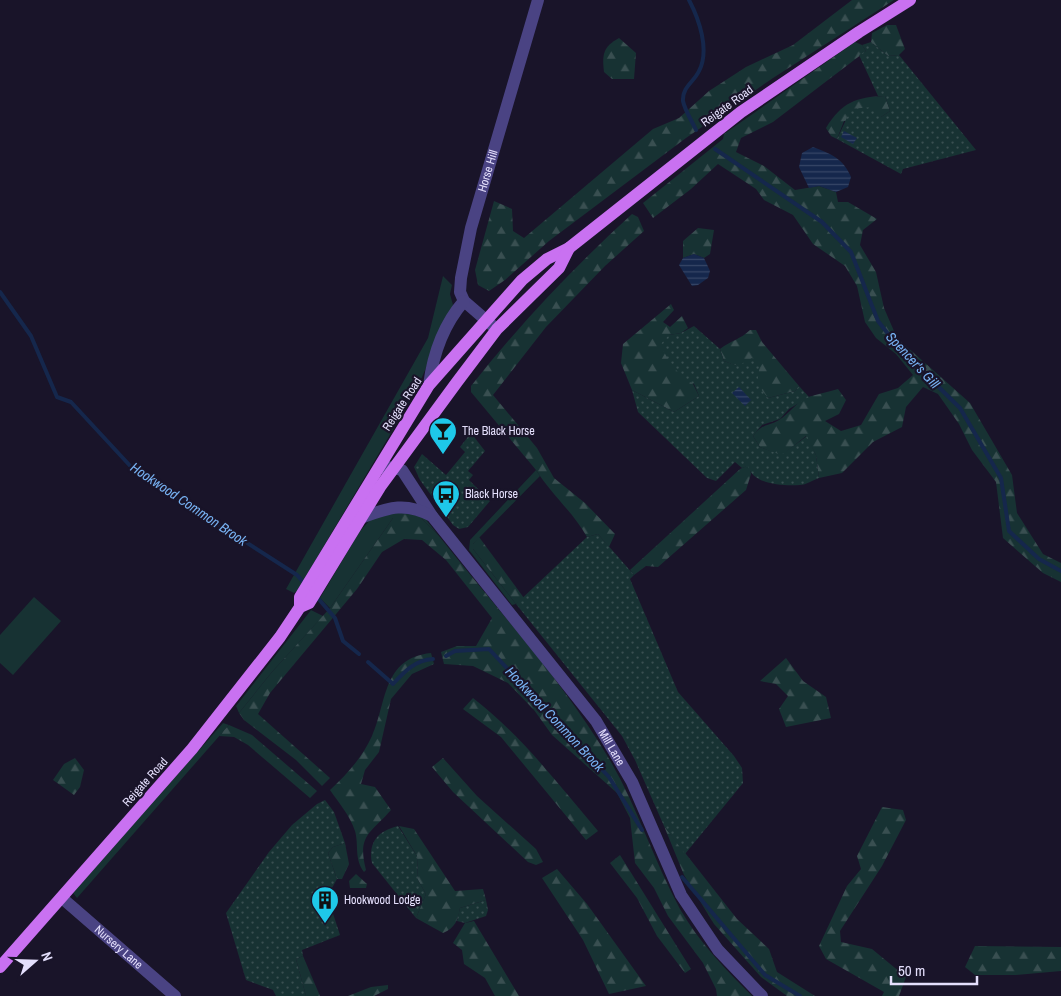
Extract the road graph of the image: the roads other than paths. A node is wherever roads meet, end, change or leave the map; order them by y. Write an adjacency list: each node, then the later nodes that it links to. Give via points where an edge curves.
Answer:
1 (538, 0): 4 (street, Horse Hill, via 471,228 460,285)
2 (910, 0): 3 (main road, Reigate Road, via 735,117)
3 (569, 248): 5 (main road, Reigate Road, via 547,259 522,280); 6 (main road, Reigate Road, via 559,268)
4 (464, 301): 5 (street); 7 (street, via 456,310 438,348)
5 (486, 320): 6 (street); 7 (main road, Reigate Road)
6 (497, 329): 8 (main road, Reigate Road)
7 (429, 385): 9 (main road, Reigate Road, via 386,453)
8 (396, 468): 9 (street, via 388,467); 10 (street, Mill Lane, via 402,470); 11 (main road, Reigate Road, via 380,487)
9 (378, 472): 12 (main road, Reigate Road)
10 (432, 516): 11 (street, via 408,507 382,510); 16 (street, Mill Lane, via 596,721 632,782 681,895 718,950)
11 (363, 517): 12 (main road, Reigate Road)
12 (312, 587): 13 (main road, Reigate Road, via 280,637 192,749)
13 (62, 898): 14 (main road, Reigate Road); 15 (street, Nursery Lane)
14 (1, 965)
15 (175, 996)
16 (762, 996)

